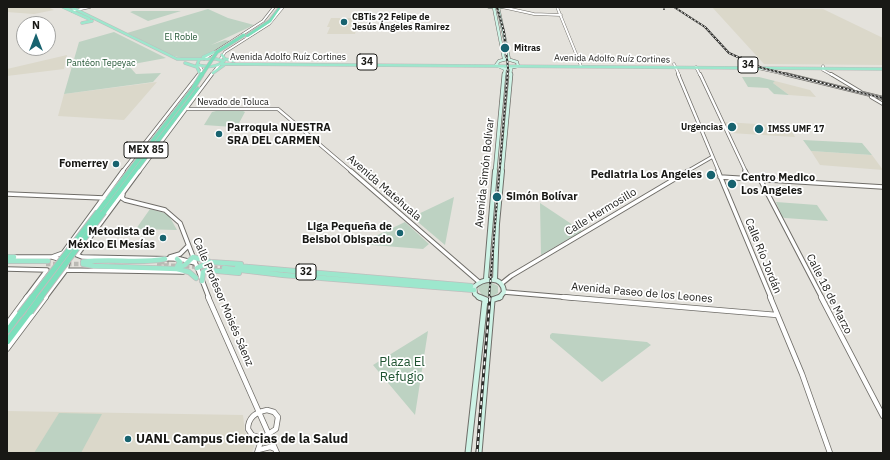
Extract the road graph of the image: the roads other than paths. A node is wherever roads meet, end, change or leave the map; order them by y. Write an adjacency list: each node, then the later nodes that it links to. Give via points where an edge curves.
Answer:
1 (63, 7): 11 (main road, 34)
2 (89, 7): 12 (street)
3 (276, 7): 14 (street); 18 (highway, MEX 85)
4 (282, 7): 16 (street); 19 (highway, MEX 85)
5 (489, 7): 10 (main road)
6 (498, 7): 7 (main road); 10 (main road); 26 (main road)
7 (502, 7): 13 (street, via 534,14)
8 (510, 7): 13 (street, via 533,13)
9 (557, 7): 13 (street)
10 (494, 8): 25 (main road)
11 (71, 10): 12 (main road, 34); 15 (main road, 34)
12 (76, 10): 27 (main road, 34)
13 (560, 14): 32 (street)
14 (265, 20): 18 (highway); 21 (street)
15 (93, 21): 17 (main road); 27 (main road, 34, via 174,60)
16 (272, 22): 19 (highway); 23 (street)
17 (82, 23)
18 (259, 26): 20 (highway, MEX 85)
19 (263, 26): 20 (highway, MEX 85)
20 (246, 36): 48 (highway, MEX 85, bridge, via 220,53)
21 (213, 53): 22 (street); 23 (street); 27 (main road)
22 (204, 59): 23 (main road, 34); 24 (main road, 34)
23 (222, 59): 28 (main road, Avenida Adolfo Ruíz Cortines / 34); 28 (main road); 31 (main road, 34); 41 (street)
24 (199, 60): 27 (main road, 34); 31 (main road)
25 (504, 60): 26 (main road, 34); 29 (main road, 34)
26 (509, 60): 30 (main road, 34)
27 (185, 62): 31 (main road, 34); 42 (main road, via 198,68)
28 (236, 62): 29 (main road, Avenida Adolfo Ruíz Cortines / 34); 41 (main road)
29 (496, 64): 30 (main road, Avenida Adolfo Ruíz Cortines / 34); 39 (main road, 34)
30 (518, 64): 32 (main road, Avenida Adolfo Ruíz Cortines / 34); 40 (main road, 34)
31 (198, 65): 42 (street)
32 (581, 65): 33 (main road, Avenida Adolfo Ruíz Cortines / 34)
33 (674, 65): 34 (main road, Avenida Adolfo Ruíz Cortines / 34); 35 (main road, Avenida Adolfo Ruíz Cortines / 34); 54 (street, Calle Río Jordán)
34 (696, 67): 36 (main road, Avenida Adolfo Ruíz Cortines / 34); 58 (street)
35 (822, 67): 37 (main road, Avenida Adolfo Ruíz Cortines / 34); 38 (main road, Avenida Adolfo Ruíz Cortines / 34); 43 (street)
36 (756, 68): 37 (main road, Avenida Adolfo Ruíz Cortines / 34); 44 (street)
37 (762, 68): 43 (street)
38 (883, 68)
39 (505, 69): 40 (main road, 34); 88 (main road, Avenida Simón Bolívar)
40 (510, 69): 89 (main road, Avenida Simón Bolívar)
41 (213, 72): 42 (street, via 208,69); 48 (street, via 196,97)
42 (200, 73): 50 (street)
43 (862, 92): 44 (street); 45 (street)
44 (866, 94): 45 (street); 46 (street)
45 (883, 98): 46 (street)
46 (879, 102): 47 (street)
47 (883, 104)
48 (183, 108): 49 (street, Nevado de Toluca); 50 (highway); 51 (highway, via 176,120); 55 (highway, MEX 85); 56 (highway, MEX 85)
49 (278, 109): 91 (street, Avenida Matehuala)
50 (161, 123): 52 (street)
51 (177, 123): 53 (street)
52 (145, 144): 56 (highway); 63 (street)
53 (156, 150): 55 (highway); 61 (street)
54 (712, 157): 57 (street, Calle Río Jordán); 92 (street, Calle Hermosillo)
55 (139, 166): 64 (highway, MEX 85)
56 (131, 168): 64 (highway, MEX 85)
57 (720, 177): 58 (street); 97 (street, Calle Río Jordán)
58 (749, 179): 59 (street)
59 (760, 180): 60 (street); 103 (street, Calle 18 de Marzo)
60 (883, 187)
61 (124, 192): 66 (street); 68 (street, Calle Profesor Moisés Sáenz, via 124,200 148,204 174,216 180,223)
62 (7, 194): 63 (street)
63 (104, 198): 65 (street)
64 (101, 212): 99 (highway, MEX 85, bridge); 100 (highway, MEX 85, bridge)
65 (78, 233): 66 (street, via 85,237); 69 (street)
66 (93, 233): 67 (street)
67 (83, 246): 69 (street, via 78,244); 72 (street, via 77,256)
68 (188, 246): 72 (street, via 180,254); 76 (street, Calle Profesor Moisés Sáenz)
69 (67, 247): 74 (street, via 60,255)
70 (7, 257): 71 (main road)
71 (14, 257): 74 (street)
72 (165, 259): 73 (street); 78 (main road, via 99,260)
73 (177, 259): 76 (street); 80 (main road, via 180,262)
74 (48, 261): 75 (main road); 83 (street, via 68,262)
75 (7, 262)
76 (194, 262): 77 (main road); 77 (main road); 80 (main road); 90 (street, Calle Profesor Moisés Sáenz)
77 (210, 262): 82 (main road); 84 (main road, via 205,265)
78 (83, 263): 79 (main road); 80 (main road, via 100,267)
79 (158, 264)
80 (175, 268): 85 (street); 87 (main road, via 190,272)
81 (7, 269): 98 (street, via 47,271)
82 (270, 269): 86 (main road, 32, via 224,267); 93 (main road, 32)
83 (66, 270): 85 (street); 101 (street)
84 (207, 270): 86 (main road); 90 (main road, via 203,272)
85 (164, 271): 87 (street, via 185,273)
86 (256, 272): 93 (main road, 32)
87 (196, 278): 90 (street)
88 (486, 279): 89 (main road); 91 (main road)
89 (495, 280): 92 (main road)
90 (202, 281): 102 (street, Calle Profesor Moisés Sáenz)
91 (479, 282): 93 (main road)
92 (501, 284): 94 (main road)
93 (474, 288): 95 (main road, via 477,296)
94 (504, 292): 96 (main road, via 499,299); 97 (street, Avenida Paseo de los Leones)
95 (485, 300): 96 (main road); 108 (main road)
96 (492, 301): 109 (main road)
97 (778, 315): 110 (street, Calle Río Jordán)
98 (7, 324)
99 (7, 332)
100 (7, 342)
101 (7, 349)
102 (259, 412): 104 (street, Calle Profesor Moisés Sáenz); 104 (street, via 271,410 278,417 276,429); 105 (street, via 251,418 248,429 252,435)
103 (883, 416)
104 (268, 435): 105 (street); 106 (street, Calle Profesor Moisés Sáenz)
105 (262, 438): 107 (street)
106 (276, 451): 107 (street, via 270,447)
107 (257, 452)
108 (468, 453)
109 (479, 453)
110 (830, 453)

